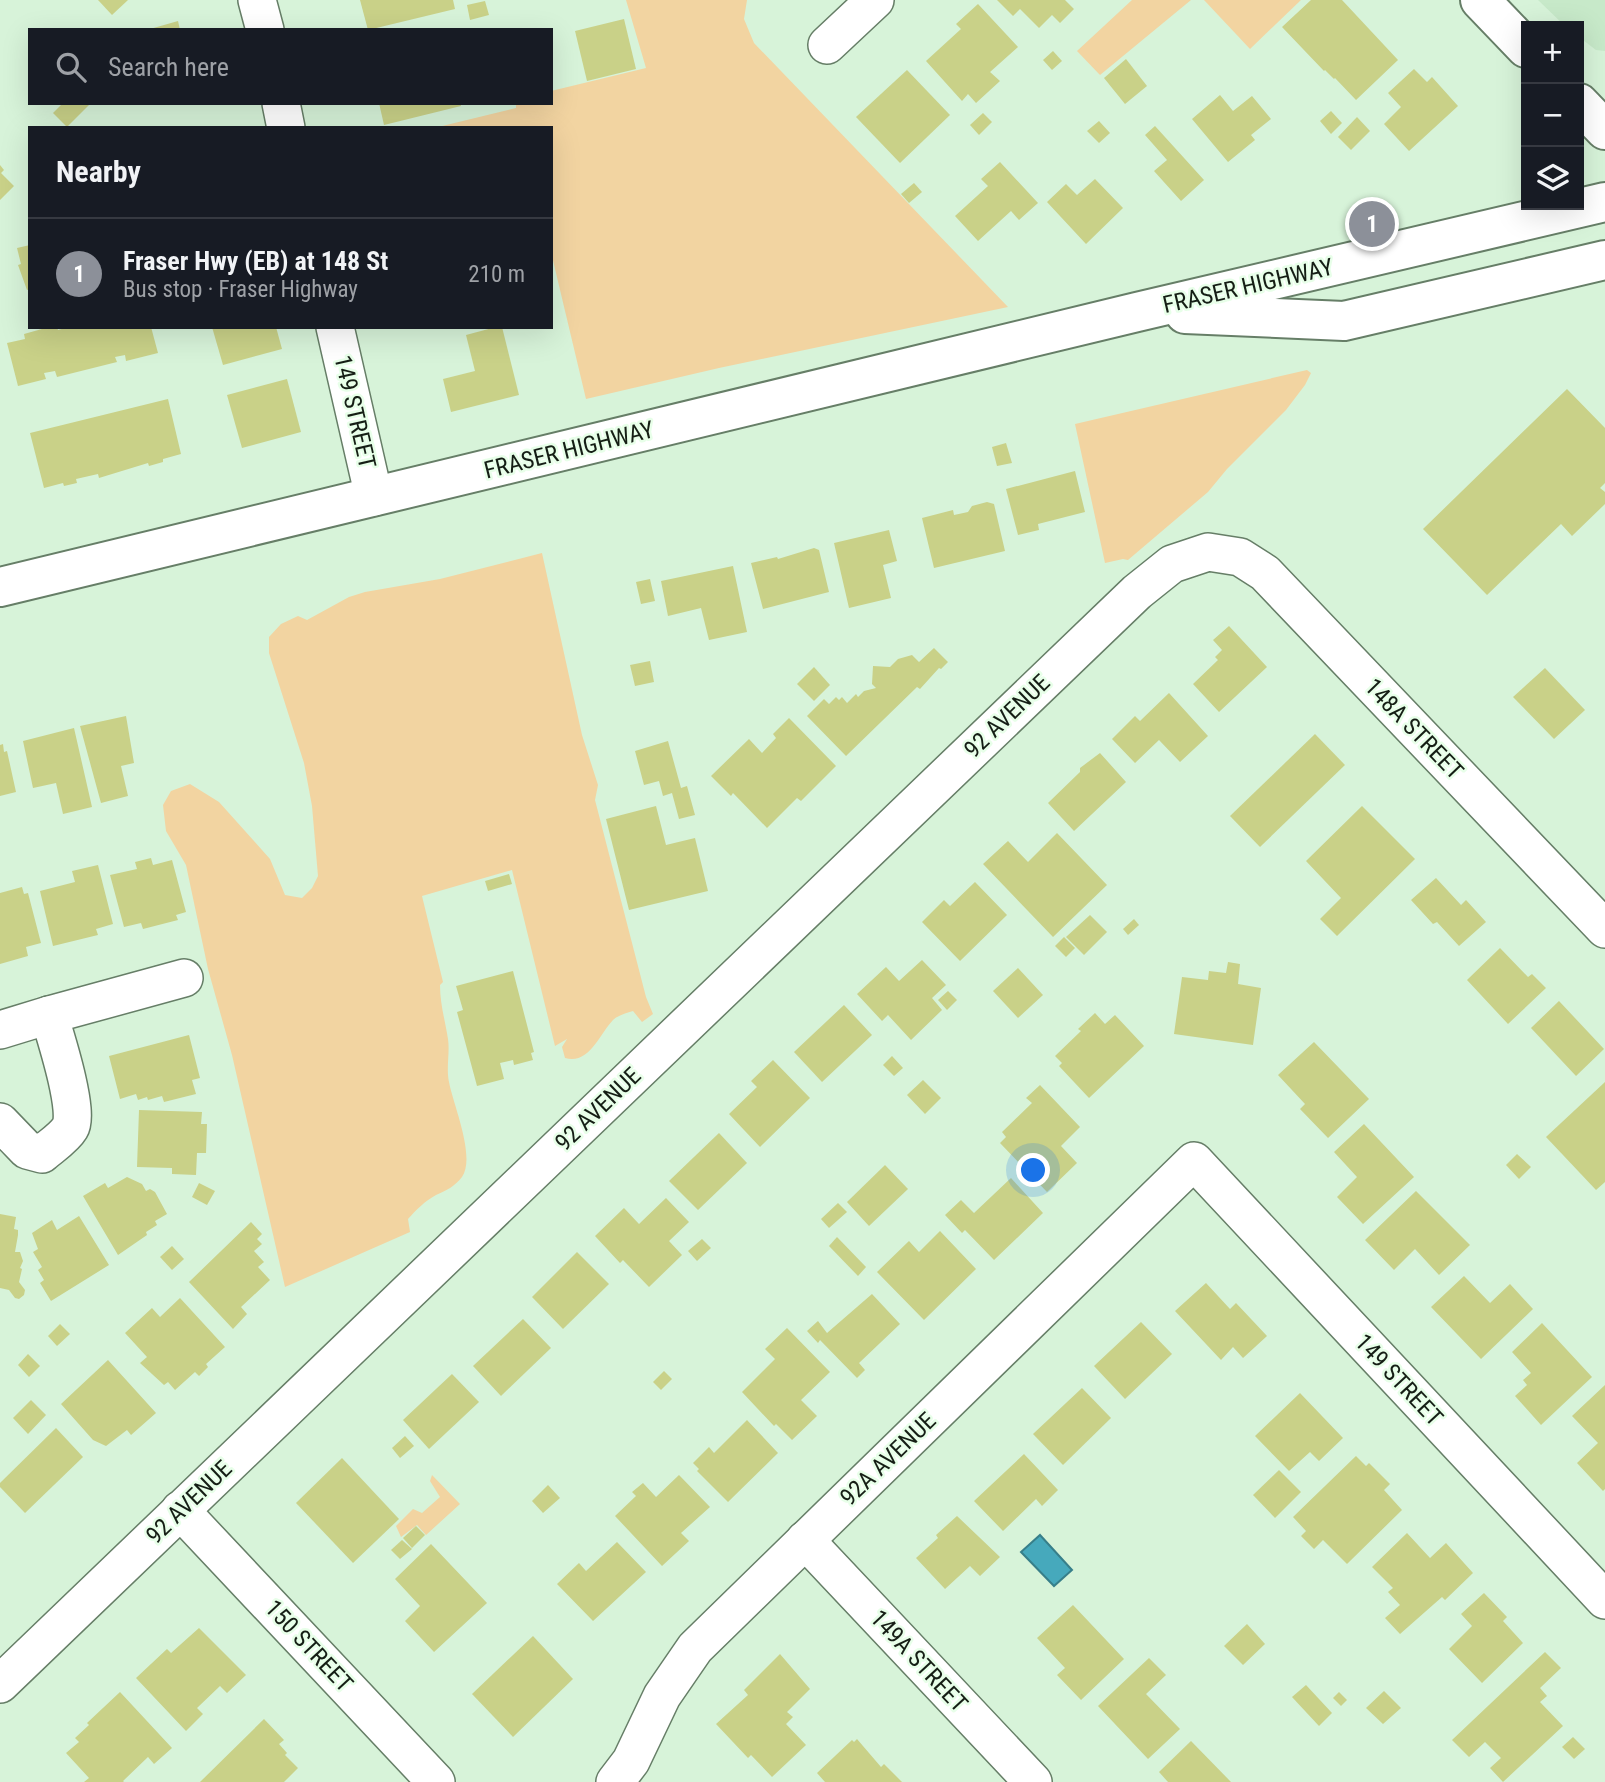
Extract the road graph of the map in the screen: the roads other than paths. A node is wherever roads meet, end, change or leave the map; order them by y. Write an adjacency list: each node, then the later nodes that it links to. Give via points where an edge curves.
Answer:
1 (257, 0): 4 (street)
2 (875, 0): 6 (street)
3 (1480, 0): 5 (main road)
4 (264, 28)
5 (1521, 43)
6 (827, 45)
7 (281, 105): 9 (street)
8 (1584, 108): 10 (main road)
9 (286, 126)
10 (1605, 130)
11 (1605, 202): 12 (main road, FRASER HIGHWAY)
12 (1529, 213): 14 (main road, FRASER HIGHWAY)
13 (1605, 260): 14 (main road, FRASER HIGHWAY, via 1344,321)
14 (1137, 312): 16 (main road, FRASER HIGHWAY)
15 (335, 329): 16 (street, 149 STREET)
16 (374, 497): 18 (main road, FRASER HIGHWAY)
17 (1209, 552): 19 (street, 148A STREET, via 1240,557 1265,573); 25 (street, 92 AVENUE, via 1172,564 1137,592)
18 (0, 587)
19 (1605, 929)
20 (184, 978): 21 (street)
21 (49, 1015): 22 (street); 23 (street, via 71,1098 72,1126 42,1154 27,1150)
22 (0, 1030)
23 (0, 1122)
24 (1194, 1161): 26 (street, 92A AVENUE); 27 (street, 149 STREET)
25 (180, 1510): 28 (street, 92 AVENUE); 29 (street, 150 STREET)
26 (805, 1540): 30 (street, 92A AVENUE, via 695,1647); 31 (street, 149A STREET)
27 (1605, 1600)
28 (0, 1684)
29 (436, 1782)
30 (615, 1782)
31 (1033, 1782)

